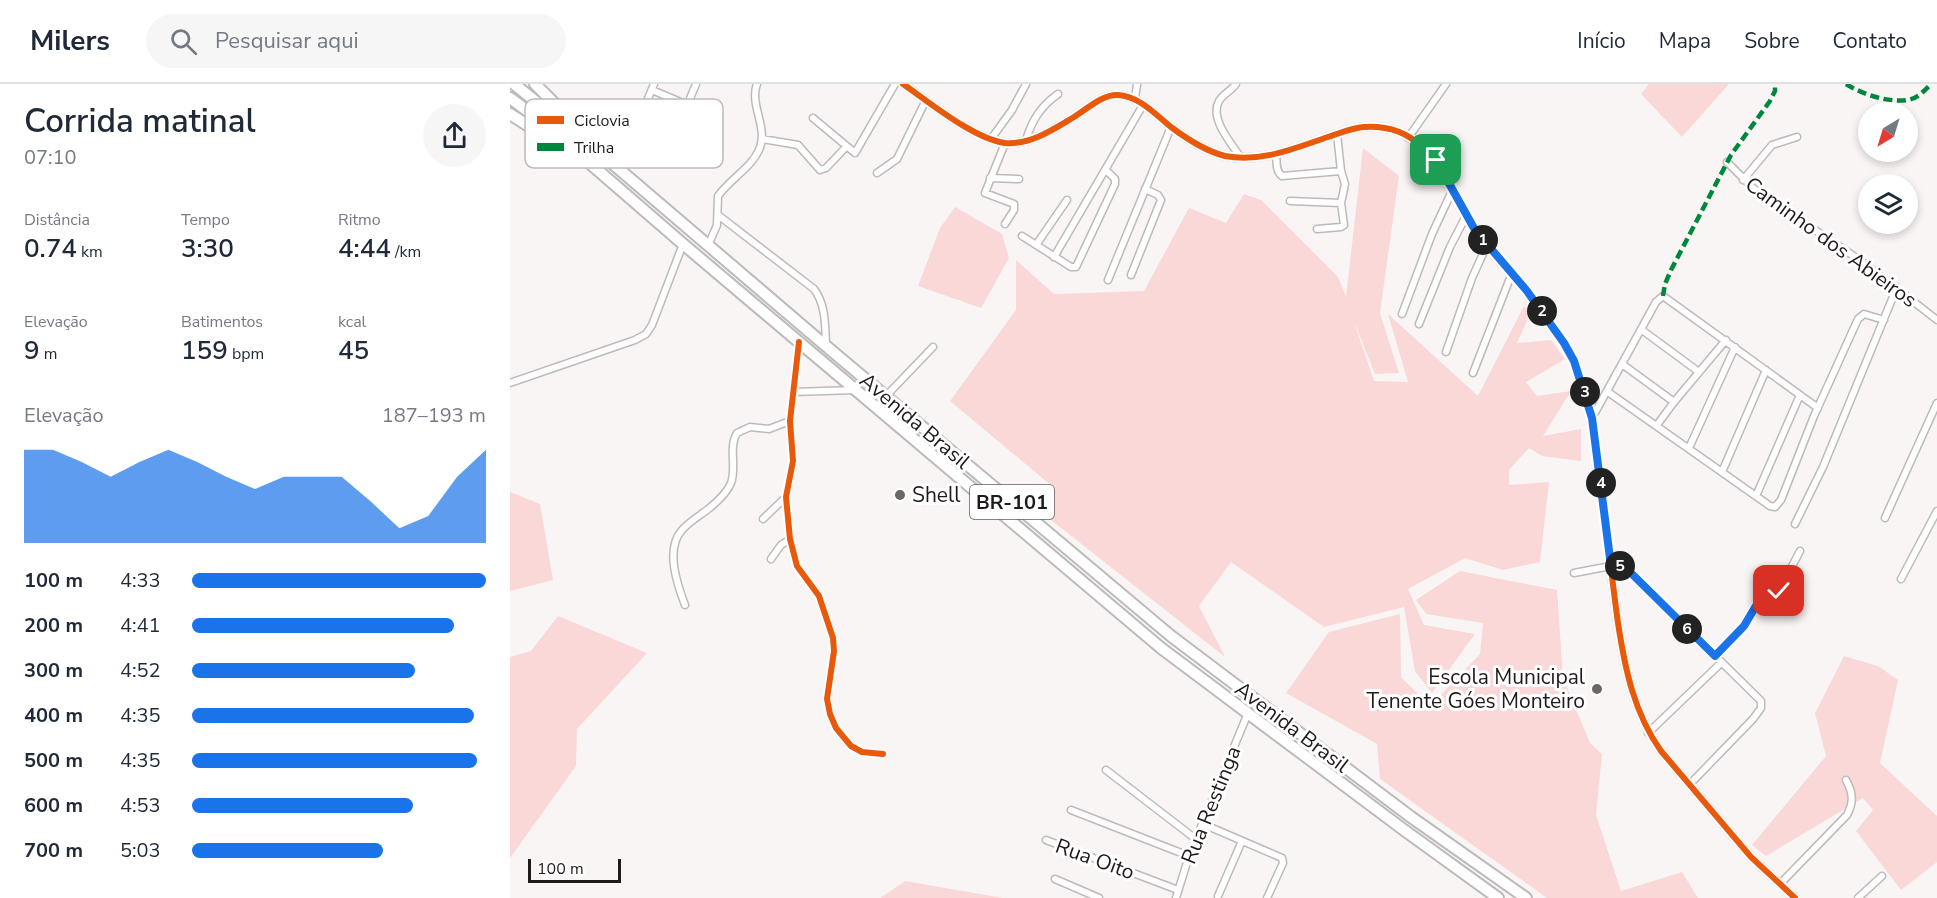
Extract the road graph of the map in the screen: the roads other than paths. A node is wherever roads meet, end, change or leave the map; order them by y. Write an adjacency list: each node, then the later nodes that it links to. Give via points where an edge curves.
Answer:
1 (514, 84): 14 (highway, Avenida Brasil / BR-101)
2 (535, 84): 15 (highway)
3 (696, 84): 17 (street)
4 (757, 84): 29 (street)
5 (895, 84): 33 (street, via 855,152)
6 (903, 84): 19 (street)
7 (1026, 84): 30 (street)
8 (1137, 84): 18 (street)
9 (1236, 84): 35 (street, via 1220,100 1216,112)
10 (1446, 84): 28 (street)
11 (653, 87): 16 (street)
12 (1058, 94): 31 (street, via 1037,114)
13 (510, 98): 21 (highway, Avenida Brasil / BR-101)
14 (533, 99)
15 (551, 99)
16 (674, 99)
17 (690, 99)
18 (1135, 99): 20 (street); 31 (street, via 1106,97 1044,135)
19 (926, 100): 30 (street); 42 (street, via 897,159)
20 (1143, 105): 25 (street); 40 (street)
21 (525, 110)
22 (510, 114): 24 (highway)
23 (813, 118): 33 (street)
24 (525, 124)
25 (1171, 127): 35 (street, via 1205,149); 47 (street)
26 (1337, 134): 28 (street, via 1370,126); 34 (street); 41 (street)
27 (1797, 137): 46 (street, via 1772,145)
28 (1408, 138): 48 (street, via 1436,160)
29 (762, 139): 33 (street, via 798,146 820,170); 52 (street, via 755,157 718,196)
30 (991, 139): 32 (street)
31 (1026, 140): 32 (street)
32 (1005, 143): 44 (street)
33 (846, 147)
34 (1276, 154): 35 (street); 41 (street, via 1278,174 1282,176)
35 (1241, 158)
36 (1727, 162): 46 (street, Caminho dos Abieiros)
37 (595, 168): 43 (highway)
38 (597, 168): 43 (highway, Avenida Brasil / BR-101)
39 (618, 168): 60 (highway, Avenida Brasil / BR-101)
40 (1106, 170): 61 (street); 61 (street, via 1115,184 1076,267)
41 (1341, 171): 51 (street, via 1345,184)
42 (877, 173)
43 (604, 174): 57 (highway, Avenida Brasil / BR-101)
44 (990, 178): 45 (street); 54 (street, via 987,195 1014,204)
45 (1019, 179)
46 (1743, 180): 65 (street, Caminho dos Abieiros)
47 (1145, 189): 63 (street, via 1161,200); 64 (street)
48 (1452, 191): 53 (street); 66 (street)
49 (1067, 200): 58 (street)
50 (1290, 201): 51 (street)
51 (1341, 203): 55 (street, via 1344,225)
52 (718, 215): 60 (street); 73 (street, via 814,289 824,314)
53 (1466, 216): 59 (street); 69 (street)
54 (1005, 224)
55 (1317, 229)
56 (1022, 236): 58 (street)
57 (683, 244): 72 (highway, Avenida Brasil / BR-101); 81 (street, via 646,334)
58 (1036, 245): 61 (street)
59 (1487, 245): 62 (street); 76 (street)
60 (708, 246): 73 (highway, Avenida Brasil / BR-101)
61 (1054, 257)
62 (1512, 273): 80 (street); 90 (street, via 1564,343 1580,375)
63 (1131, 275)
64 (1108, 280)
65 (1897, 287): 67 (street); 68 (street, Caminho dos Abieiros)
66 (1402, 314)
67 (1884, 320): 89 (street, via 1860,316); 100 (street)
68 (1937, 320)
69 (1419, 324)
70 (1642, 330): 71 (street, via 1663,296); 77 (street); 79 (street)
71 (1726, 340): 75 (street); 79 (street)
72 (799, 342): 82 (highway, Avenida Brasil / BR-101); 83 (street)
73 (826, 346): 86 (highway, Avenida Brasil / BR-101)
74 (933, 347): 86 (street)
75 (1735, 347): 78 (street); 93 (street)
76 (1446, 352)
77 (1622, 364): 84 (street); 87 (street)
78 (1766, 370): 85 (street); 94 (street)
79 (1699, 372): 87 (street)
80 (1473, 373)
81 (510, 383)
82 (855, 390): 83 (street, Avenida Brasil); 110 (highway, Avenida Brasil / BR-101, via 1161,648)
83 (793, 392): 91 (street)
84 (1608, 392): 90 (street); 92 (street)
85 (1800, 395): 89 (street); 95 (street)
86 (886, 396): 131 (highway, Avenida Brasil / BR-101, via 1171,636 1411,817)
87 (1674, 402): 92 (street)
88 (1937, 403): 98 (street)
89 (1818, 408): 95 (street, via 1779,504 1770,506)
90 (1592, 418): 104 (street)
91 (789, 422): 96 (street, via 794,454); 107 (street, via 769,429 746,428 737,433 730,486 680,533 674,544 674,561)
92 (1657, 425): 93 (street)
93 (1689, 448): 94 (street)
94 (1722, 472): 95 (street)
95 (1756, 496)
96 (786, 497): 99 (street); 101 (street)
97 (1937, 511): 106 (street)
98 (1885, 518)
99 (763, 519)
100 (1795, 524)
101 (790, 539): 103 (street); 112 (street, via 797,567 819,596 833,638 828,699 836,728 851,746 862,752)
102 (1800, 551): 108 (street, via 1779,591 1760,599 1744,626)
103 (771, 559)
104 (1611, 566): 105 (street); 108 (street, via 1619,565 1629,571); 111 (street, via 1624,662)
105 (1574, 573)
106 (1901, 579)
107 (685, 605)
108 (1715, 656): 109 (street)
109 (1721, 663): 111 (street); 115 (street, via 1762,705)
110 (1248, 713): 117 (street, Rua Restinga); 130 (highway, Avenida Brasil / BR-101)
111 (1648, 733): 115 (street)
112 (883, 754)
113 (1107, 770): 119 (street)
114 (1846, 780): 124 (street, via 1853,796 1846,815)
115 (1690, 784): 124 (street, via 1751,857)
116 (1071, 810): 121 (street)
117 (1203, 824): 119 (street, Rua Restinga); 120 (street)
118 (1046, 840): 125 (street, Rua Oito)
119 (1197, 840): 121 (street, Rua Restinga)
120 (1242, 841): 126 (street); 129 (street, via 1283,859)
121 (1190, 856): 125 (street, Rua Restinga)
122 (1882, 876): 133 (street)
123 (1055, 879): 127 (street)
124 (1780, 884): 132 (street)
125 (1178, 890): 128 (street, Rua Restinga)
126 (1218, 896)
127 (1099, 898)
128 (1176, 898)
129 (1267, 898)
130 (1498, 898)
131 (1526, 898)
132 (1796, 898)
133 (1858, 898)

